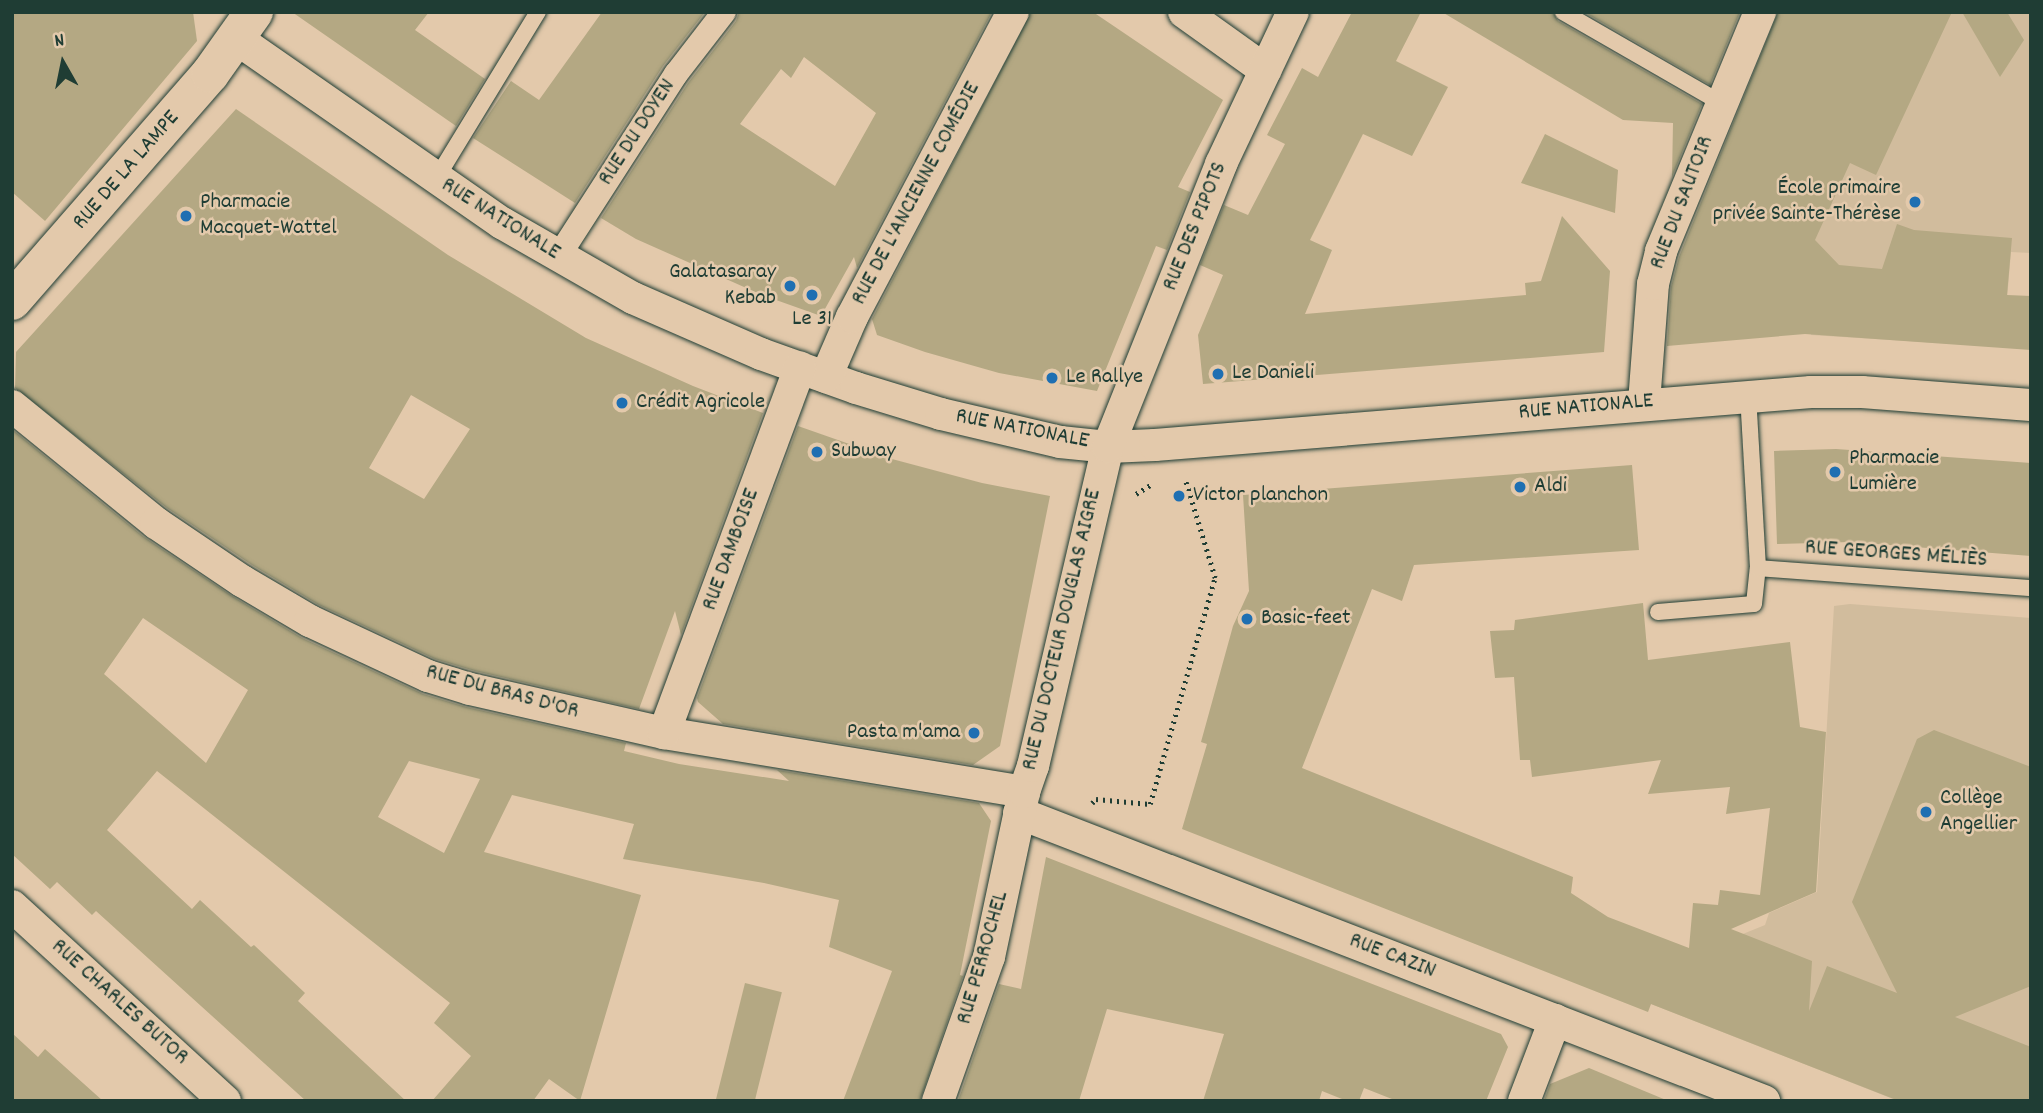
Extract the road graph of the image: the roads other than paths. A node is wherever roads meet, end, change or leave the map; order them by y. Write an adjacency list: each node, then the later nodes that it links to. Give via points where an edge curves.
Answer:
1 (538, 12): 11 (lane)
2 (723, 12): 12 (street, RUE DU DOYEN, via 676,74)
3 (1013, 12): 14 (street, RUE DE L'ANCIENNE COMÉDIE, via 852,317)
4 (1184, 12): 9 (street)
5 (1293, 12): 9 (street, RUE DES PIPOTS)
6 (1563, 12): 10 (lane)
7 (1760, 12): 10 (street, RUE DU SAUTOIR)
8 (243, 22): 11 (street, RUE NATIONALE); 13 (main road, RUE DE LA LAMPE, via 140,157)
9 (1265, 70): 19 (street, RUE DES PIPOTS, via 1210,190)
10 (1721, 103): 16 (street, RUE DU SAUTOIR, via 1656,271)
11 (436, 179): 12 (street, RUE NATIONALE)
12 (558, 257): 14 (street, RUE NATIONALE, via 693,326)
13 (12, 301)
14 (813, 373): 19 (street, RUE NATIONALE, via 941,414 1060,442); 23 (street, RUE DAMBOISE)
15 (1748, 397): 16 (street, RUE NATIONALE); 17 (street, RUE NATIONALE, via 1862,392); 20 (lane)
16 (1644, 403): 19 (street, RUE NATIONALE)
17 (2031, 405)
18 (12, 406): 23 (street, RUE DU BRAS D'OR, via 156,523 310,621 449,684)
19 (1108, 447): 24 (street, RUE DU DOCTEUR DOUGLAS AIGRE)
20 (1758, 568): 21 (lane, RUE GEORGES MÉLIÈS); 22 (lane, via 1754,604)
21 (2031, 588)
22 (1658, 612)
23 (664, 733): 24 (street, RUE DU BRAS D'OR)
24 (1021, 803): 26 (street, RUE CAZIN, via 1062,829); 28 (street, RUE PERROCHEL, via 984,974)
25 (12, 906): 27 (street, RUE CHARLES BUTOR)
26 (1555, 1020): 29 (street); 30 (street, RUE CAZIN)
27 (225, 1101)
28 (938, 1101)
29 (1524, 1101)
30 (1764, 1101)

